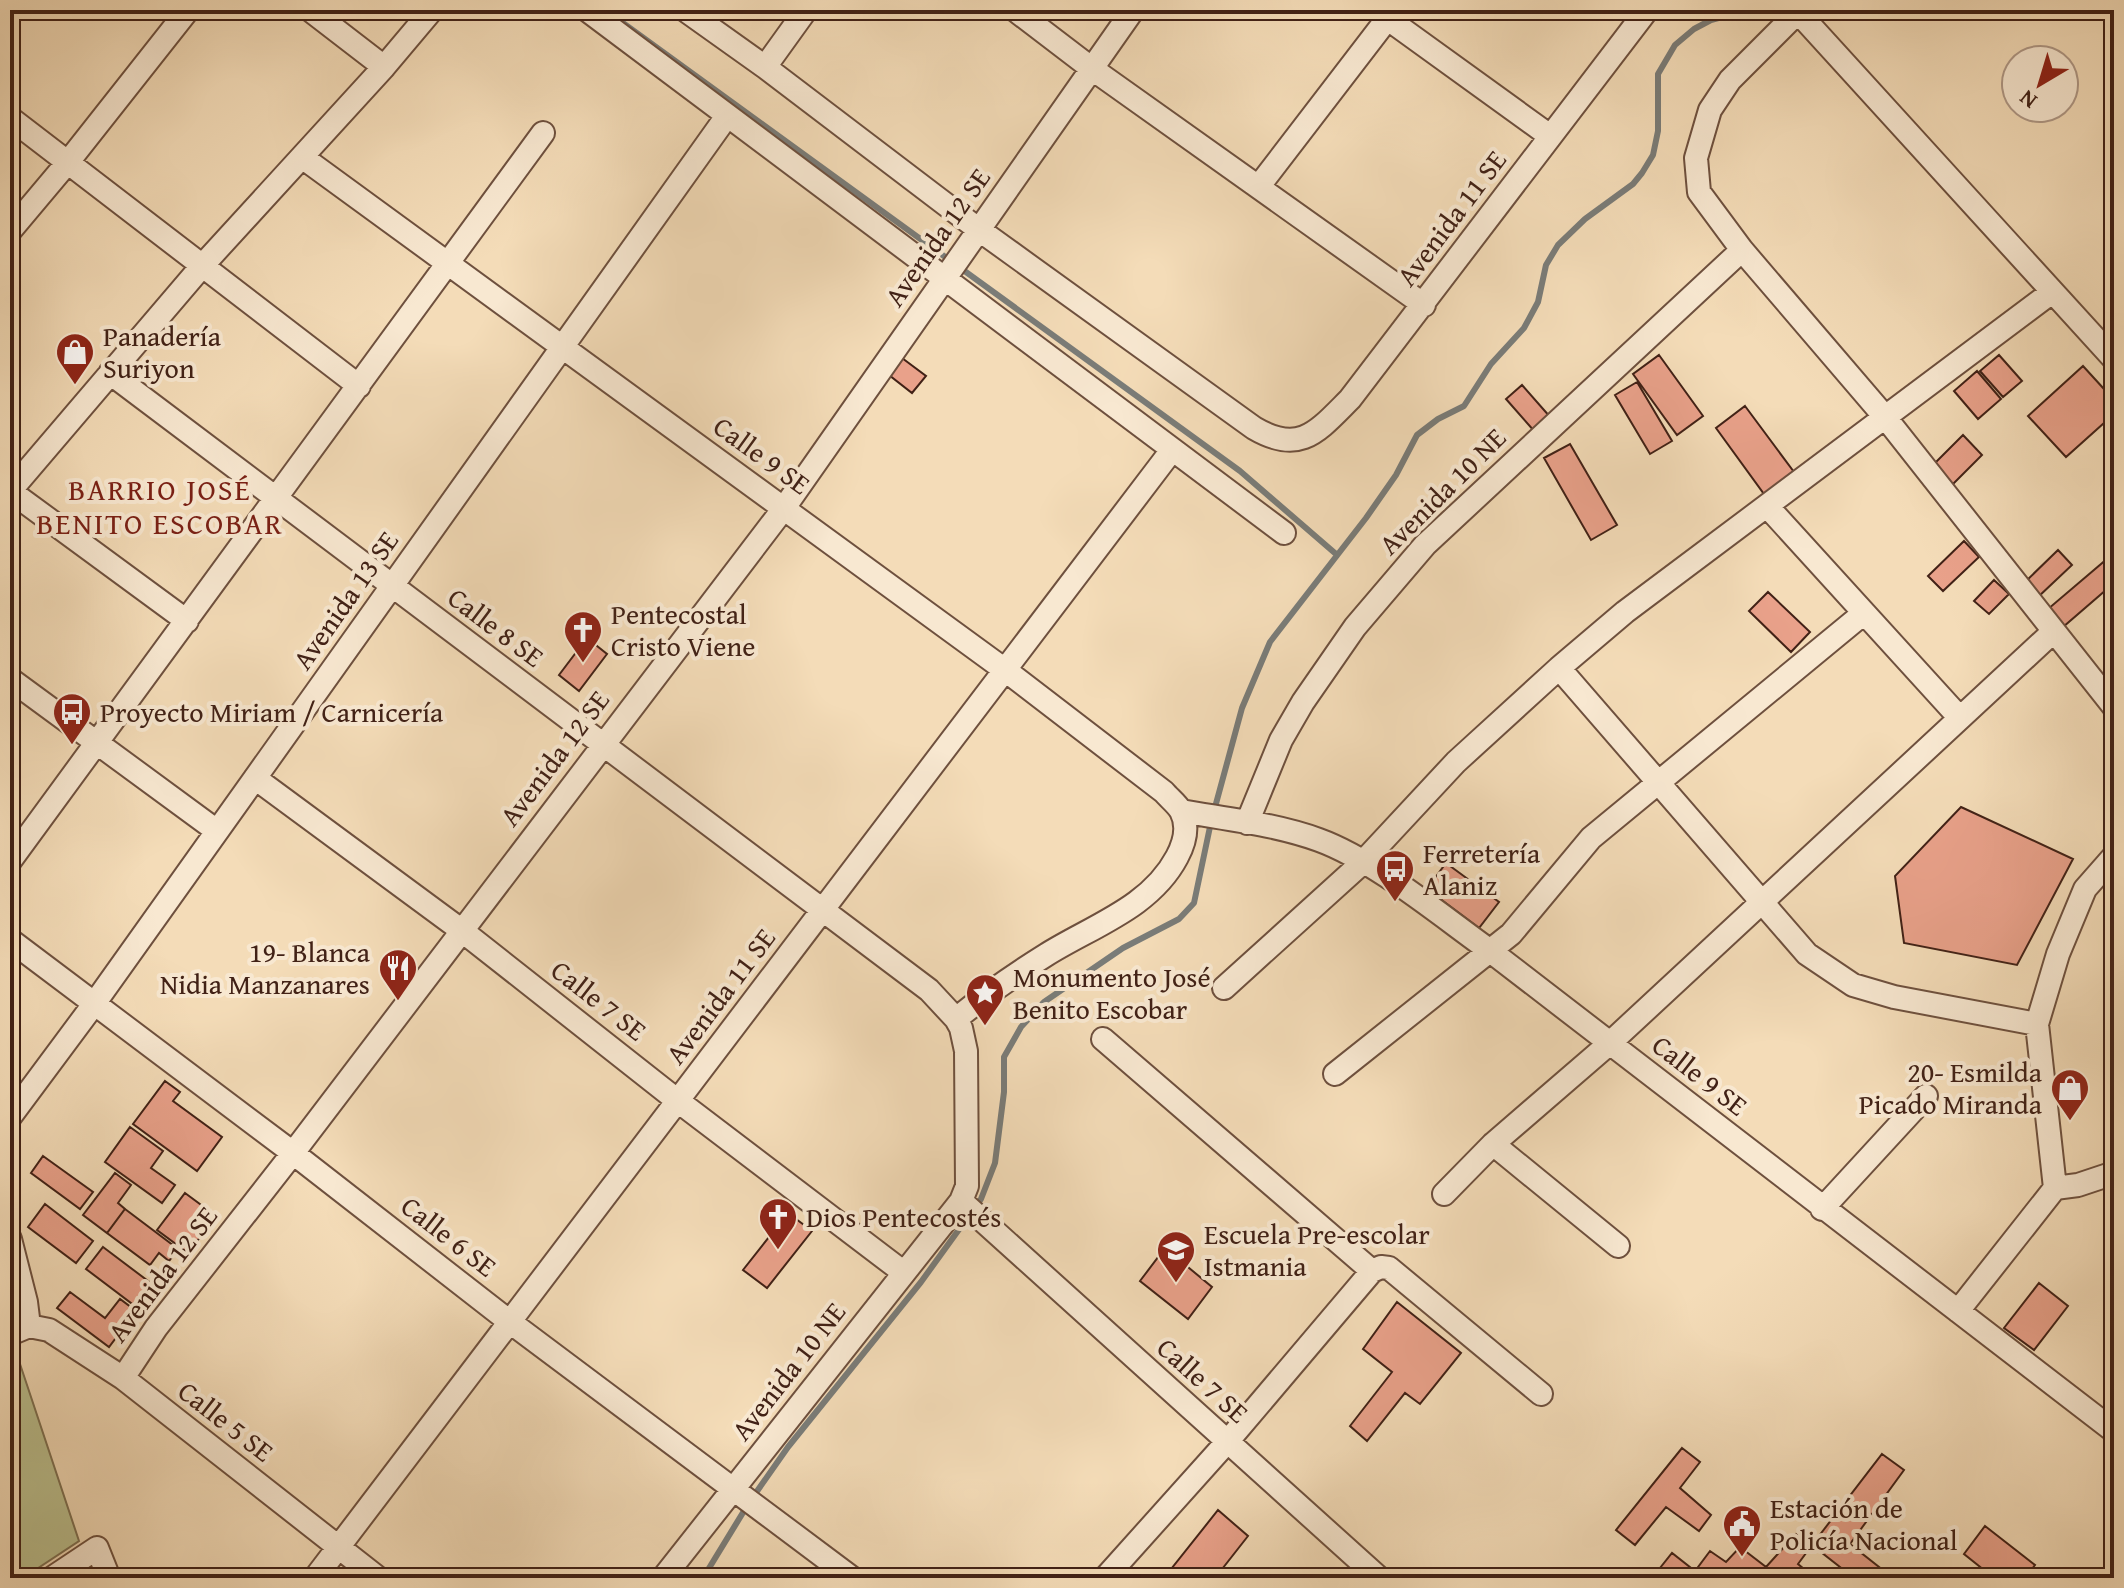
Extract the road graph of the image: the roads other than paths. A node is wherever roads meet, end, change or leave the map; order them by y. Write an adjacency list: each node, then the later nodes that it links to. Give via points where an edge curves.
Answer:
1 (188, 10): 20 (street)
2 (310, 10): 12 (street)
3 (432, 10): 12 (street)
4 (587, 10): 15 (street)
5 (685, 10): 13 (street)
6 (806, 10): 13 (street)
7 (1015, 10): 14 (street)
8 (1133, 10): 14 (street, Avenida 12 SE)
9 (1647, 10): 18 (street, Avenida 11 SE)
10 (1797, 11): 24 (street, via 1730,80 1710,110 1696,158 1699,192); 28 (street)
11 (1386, 13): 18 (street); 21 (street)
12 (384, 67): 19 (street)
13 (765, 67): 22 (street)
14 (1091, 68): 21 (street); 22 (street, Avenida 12 SE)
15 (727, 116): 27 (street); 30 (street, Avenida 13 SE)
16 (10, 118): 20 (street)
17 (543, 133): 25 (street)
18 (1550, 136): 29 (street, Avenida 11 SE)
19 (302, 157): 25 (street, Calle 9 SE); 26 (street)
20 (68, 162): 23 (street); 26 (street)
21 (1259, 186): 29 (street)
22 (978, 229): 27 (street, Avenida 12 SE); 29 (street, Avenida 11 SE, via 1254,428 1286,442 1319,429 1350,399)
23 (10, 231)
24 (1742, 250): 34 (street); 54 (street, Avenida 10 NE, via 1425,545 1355,627 1303,702 1281,740)
25 (449, 264): 30 (street, Calle 9 SE); 33 (street)
26 (202, 266): 32 (street); 33 (street)
27 (947, 275): 35 (street); 38 (street, Avenida 12 SE)
28 (2052, 292): 31 (street); 34 (street)
29 (1424, 305)
30 (562, 347): 38 (street, Calle 9 SE); 40 (street, Avenida 13 SE)
31 (2114, 359)
32 (110, 373): 36 (street, Calle 8 SE); 42 (street, via 10,491)
33 (359, 386): 36 (street)
34 (1885, 417): 37 (street); 43 (street)
35 (1172, 450): 39 (street); 45 (street, Avenida 11 SE)
36 (276, 499): 40 (street, Calle 8 SE); 42 (street)
37 (1767, 506): 41 (street); 44 (street)
38 (784, 508): 45 (street, Calle 9 SE); 50 (street, Avenida 12 SE)
39 (1284, 533)
40 (392, 586): 50 (street, Calle 8 SE); 51 (street, Avenida 13 SE)
41 (1864, 613): 48 (street); 52 (street)
42 (187, 621): 49 (street)
43 (2054, 631): 47 (street); 48 (street)
44 (1559, 668): 52 (street); 58 (street, via 1456,762)
45 (1005, 670): 53 (street, Calle 9 SE); 60 (street, Avenida 11 SE)
46 (10, 679): 49 (street)
47 (2114, 707)
48 (1959, 717): 59 (street)
49 (97, 743): 55 (street); 57 (street)
50 (602, 745): 60 (street, Calle 8 SE); 61 (street, Avenida 12 SE)
51 (255, 778): 55 (street, Avenida 13 SE); 61 (street, Calle 7 SE)
52 (1657, 782): 59 (street); 63 (street, via 1591,838 1511,934)
53 (1188, 812): 54 (street, Calle 9 SE); 66 (street, via 1181,849 1152,890 992,990)
54 (1247, 823): 58 (street, Calle 9 SE, via 1321,841)
55 (217, 831): 65 (street, Avenida 13 SE)
56 (2114, 856): 67 (street, via 2085,889)
57 (10, 861)
58 (1362, 863): 63 (street, Calle 9 SE); 64 (street)
59 (1760, 901): 67 (street, via 1807,954 1853,985); 69 (street)
60 (822, 910): 66 (street, Calle 8 SE, via 929,990); 72 (street, Avenida 11 SE)
61 (461, 930): 72 (street, Calle 7 SE); 75 (street, Avenida 12 SE)
62 (10, 940): 65 (street, Calle 6 SE)
63 (1489, 950): 69 (street, Calle 9 SE); 70 (street)
64 (1224, 988)
65 (94, 1004): 73 (street, Avenida 13 SE); 75 (street, Calle 6 SE)
66 (956, 1019): 79 (street, via 966,1051)
67 (2037, 1024): 77 (street)
68 (1103, 1039): 83 (street)
69 (1610, 1043): 74 (street); 80 (street, Calle 9 SE)
70 (1335, 1074)
71 (1926, 1096): 80 (street)
72 (678, 1101): 84 (street, Calle 7 SE); 86 (street, Avenida 11 SE)
73 (10, 1117)
74 (1493, 1144): 78 (street); 82 (street)
75 (293, 1153): 86 (street, Calle 6 SE); 88 (street, Avenida 12 SE)
76 (2114, 1173): 77 (street)
77 (2055, 1188): 85 (street)
78 (1444, 1194)
79 (965, 1205): 84 (street, Avenida 10 NE); 91 (street, Calle 7 SE)
80 (1822, 1209): 85 (street, Calle 9 SE)
81 (10, 1239): 87 (street, via 26,1302)
82 (1618, 1246)
83 (1372, 1271): 89 (street, via 1389,1268); 91 (street)
84 (903, 1272): 92 (street, Avenida 10 NE)
85 (1958, 1311): 90 (street, Calle 9 SE)
86 (510, 1322): 92 (street, Calle 6 SE); 93 (street, Avenida 11 SE)
87 (19, 1330): 88 (street, Calle 5 SE, via 49,1330)
88 (123, 1378): 93 (street, Calle 5 SE)
89 (1541, 1394)
90 (2114, 1431)
91 (1227, 1442): 94 (street); 101 (street, Calle 7 SE)
92 (735, 1492): 99 (street, Avenida 10 NE); 100 (street, Calle 6 SE)
93 (339, 1547): 97 (street, Avenida 11 SE); 98 (street, Calle 5 SE)
94 (1108, 1577)
95 (52, 1578): 96 (street, via 97,1548)
96 (109, 1578)
97 (315, 1578)
98 (378, 1578)
99 (663, 1578)
100 (852, 1578)
101 (1379, 1578)

